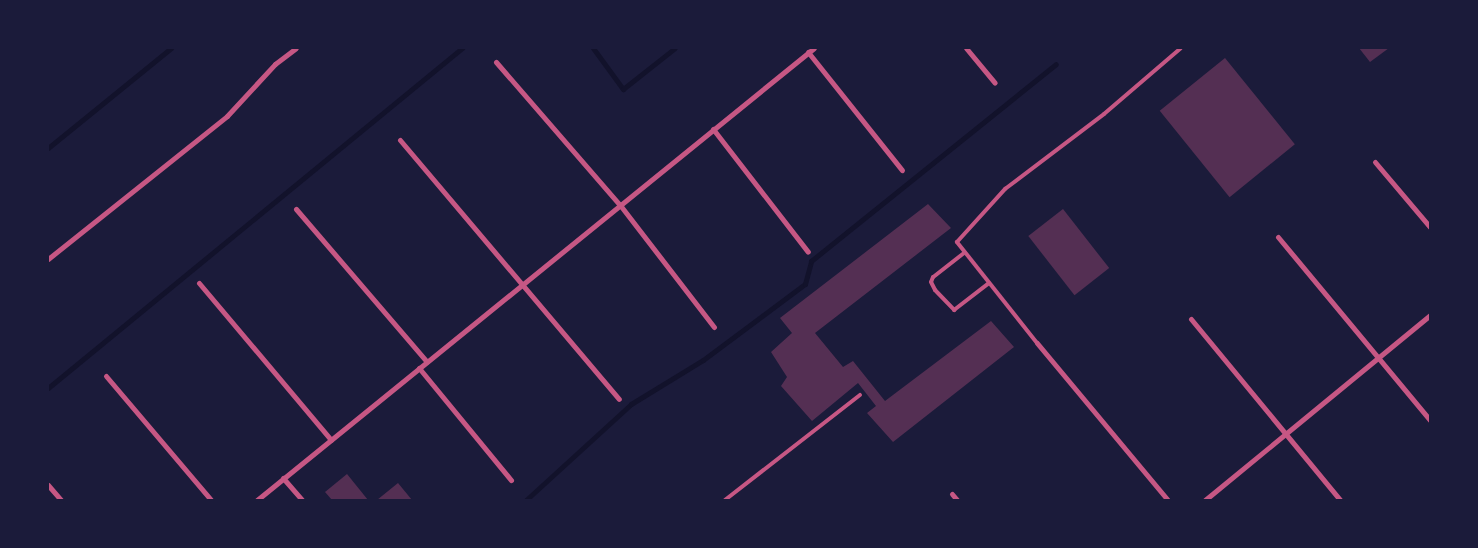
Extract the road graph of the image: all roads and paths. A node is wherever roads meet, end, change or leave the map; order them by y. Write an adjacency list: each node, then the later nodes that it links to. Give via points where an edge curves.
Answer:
1 (296, 48): 18 (street, via 227,116)
2 (814, 48): 5 (street)
3 (966, 48): 7 (street)
4 (1181, 48): 17 (lane, via 1104,114 1005,189 958,240)
5 (808, 52): 8 (street); 11 (street)
6 (496, 62): 12 (street)
7 (995, 83)
8 (713, 129): 12 (street); 16 (street)
9 (400, 140): 21 (street)
10 (1374, 162): 14 (street)
11 (902, 170)
12 (620, 205): 21 (street); 24 (street)
13 (296, 209): 27 (street)
14 (1430, 227)
15 (1278, 237): 26 (street)
16 (808, 252)
17 (964, 253): 20 (lane); 20 (lane, via 933,277 931,282 935,290 954,310)
18 (48, 260)
19 (199, 283): 34 (street)
20 (989, 283): 25 (lane)
21 (522, 284): 27 (street); 31 (street)
22 (1430, 316): 26 (street)
23 (1191, 319): 33 (street)
24 (714, 327)
25 (1037, 343): 45 (street)
26 (1378, 358): 32 (street); 33 (street)
27 (427, 362): 28 (street)
28 (419, 368): 34 (street); 36 (street)
29 (106, 376): 40 (street)
30 (860, 395): 43 (lane)
31 (619, 399)
32 (1430, 420)
33 (1286, 435): 46 (street); 47 (street)
34 (331, 440): 35 (street)
35 (284, 478): 41 (street); 42 (street)
36 (512, 480)
37 (48, 485): 39 (street)
38 (952, 494): 44 (street)
39 (61, 500)
40 (211, 500)
41 (257, 500)
42 (302, 500)
43 (724, 500)
44 (957, 500)
45 (1168, 500)
46 (1205, 500)
47 (1340, 500)

